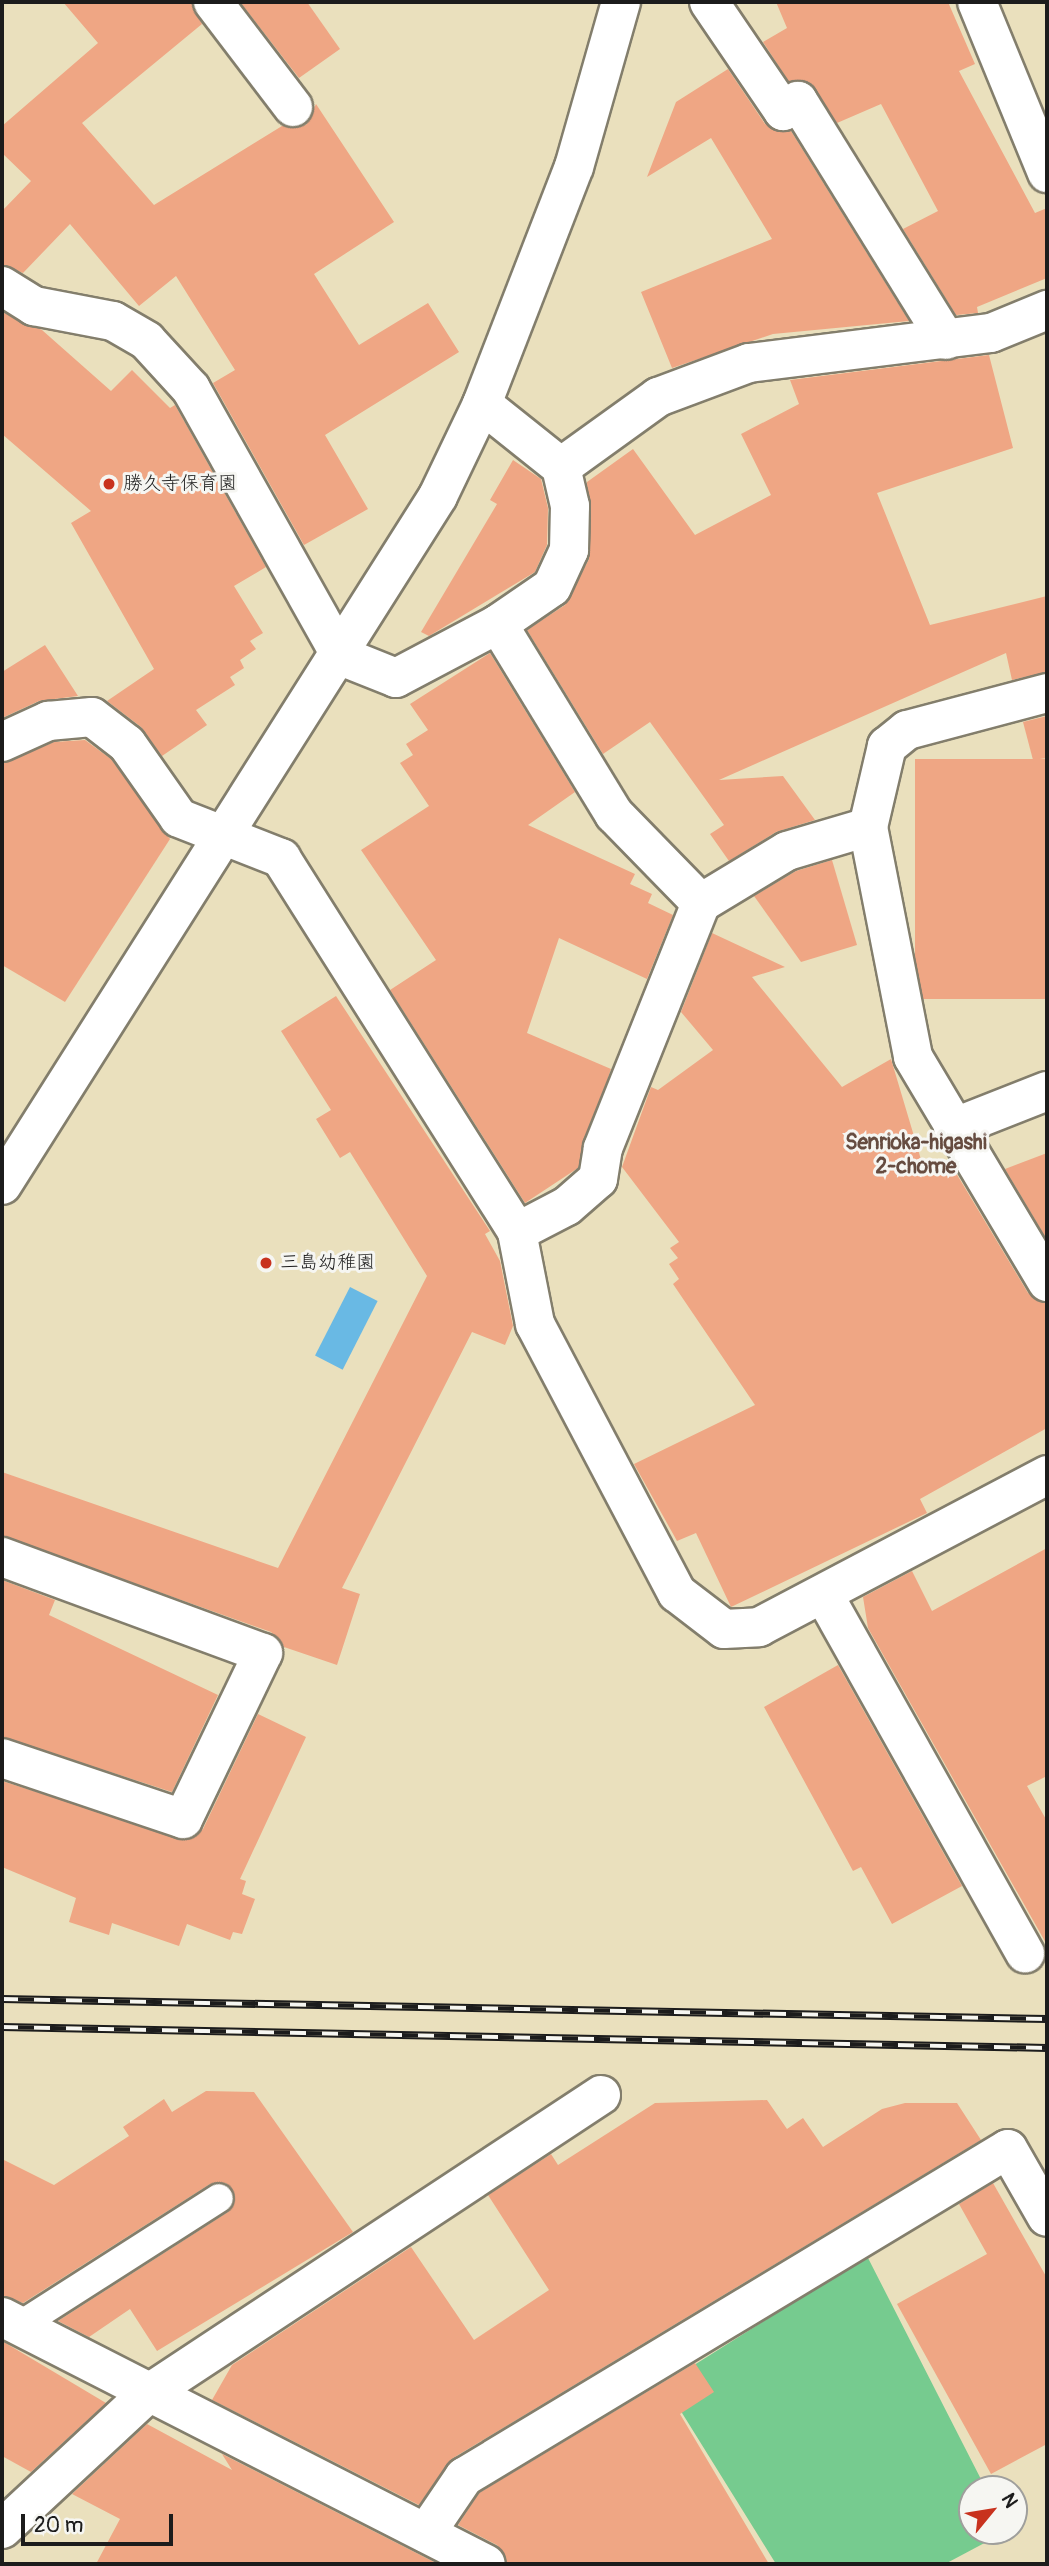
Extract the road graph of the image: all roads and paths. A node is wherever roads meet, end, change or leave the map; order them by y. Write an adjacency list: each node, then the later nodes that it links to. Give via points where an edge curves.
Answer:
1 (214, 2): 5 (street)
2 (621, 2): 10 (street, via 574,167)
3 (709, 2): 9 (street, via 783,111 798,101)
4 (977, 2): 6 (street)
5 (293, 107)
6 (1047, 173)
7 (2, 286): 13 (street, via 34,306 113,321 147,341 191,389)
8 (1047, 310): 9 (street, via 991,334)
9 (946, 340): 11 (street, via 749,363 658,397)
10 (482, 404): 11 (street); 13 (street, via 438,496)
11 (561, 467): 12 (street, via 570,506 569,550 552,587)
12 (498, 624): 13 (street, via 396,678); 18 (street, via 614,814)
13 (341, 656): 17 (street)
14 (1047, 693): 16 (street, via 907,730 887,746)
15 (2, 742): 17 (street, via 48,722 92,717 127,744 178,818)
16 (868, 827): 18 (street, via 787,851); 20 (street, via 913,1057)
17 (226, 836): 21 (street); 22 (street, via 281,858)
18 (701, 903): 22 (street, via 603,1148 598,1179 567,1206)
19 (1047, 1091): 20 (street)
20 (953, 1128): 23 (street)
21 (2, 1185)
22 (517, 1232): 26 (street, via 534,1324 677,1593 724,1629 759,1627)
23 (1047, 1282)
24 (1047, 1475): 26 (street)
25 (2, 1557): 27 (street, via 263,1653 183,1819)
26 (824, 1595): 28 (street)
27 (2, 1758)
28 (1026, 1953)
29 (601, 2095): 33 (street)
30 (219, 2198): 32 (lane)
31 (1047, 2217): 35 (street, via 1008,2149 464,2477)
32 (11, 2322): 33 (street)
33 (146, 2395): 34 (street); 35 (street)
34 (2, 2529)
35 (426, 2533): 36 (street)
36 (486, 2564)

